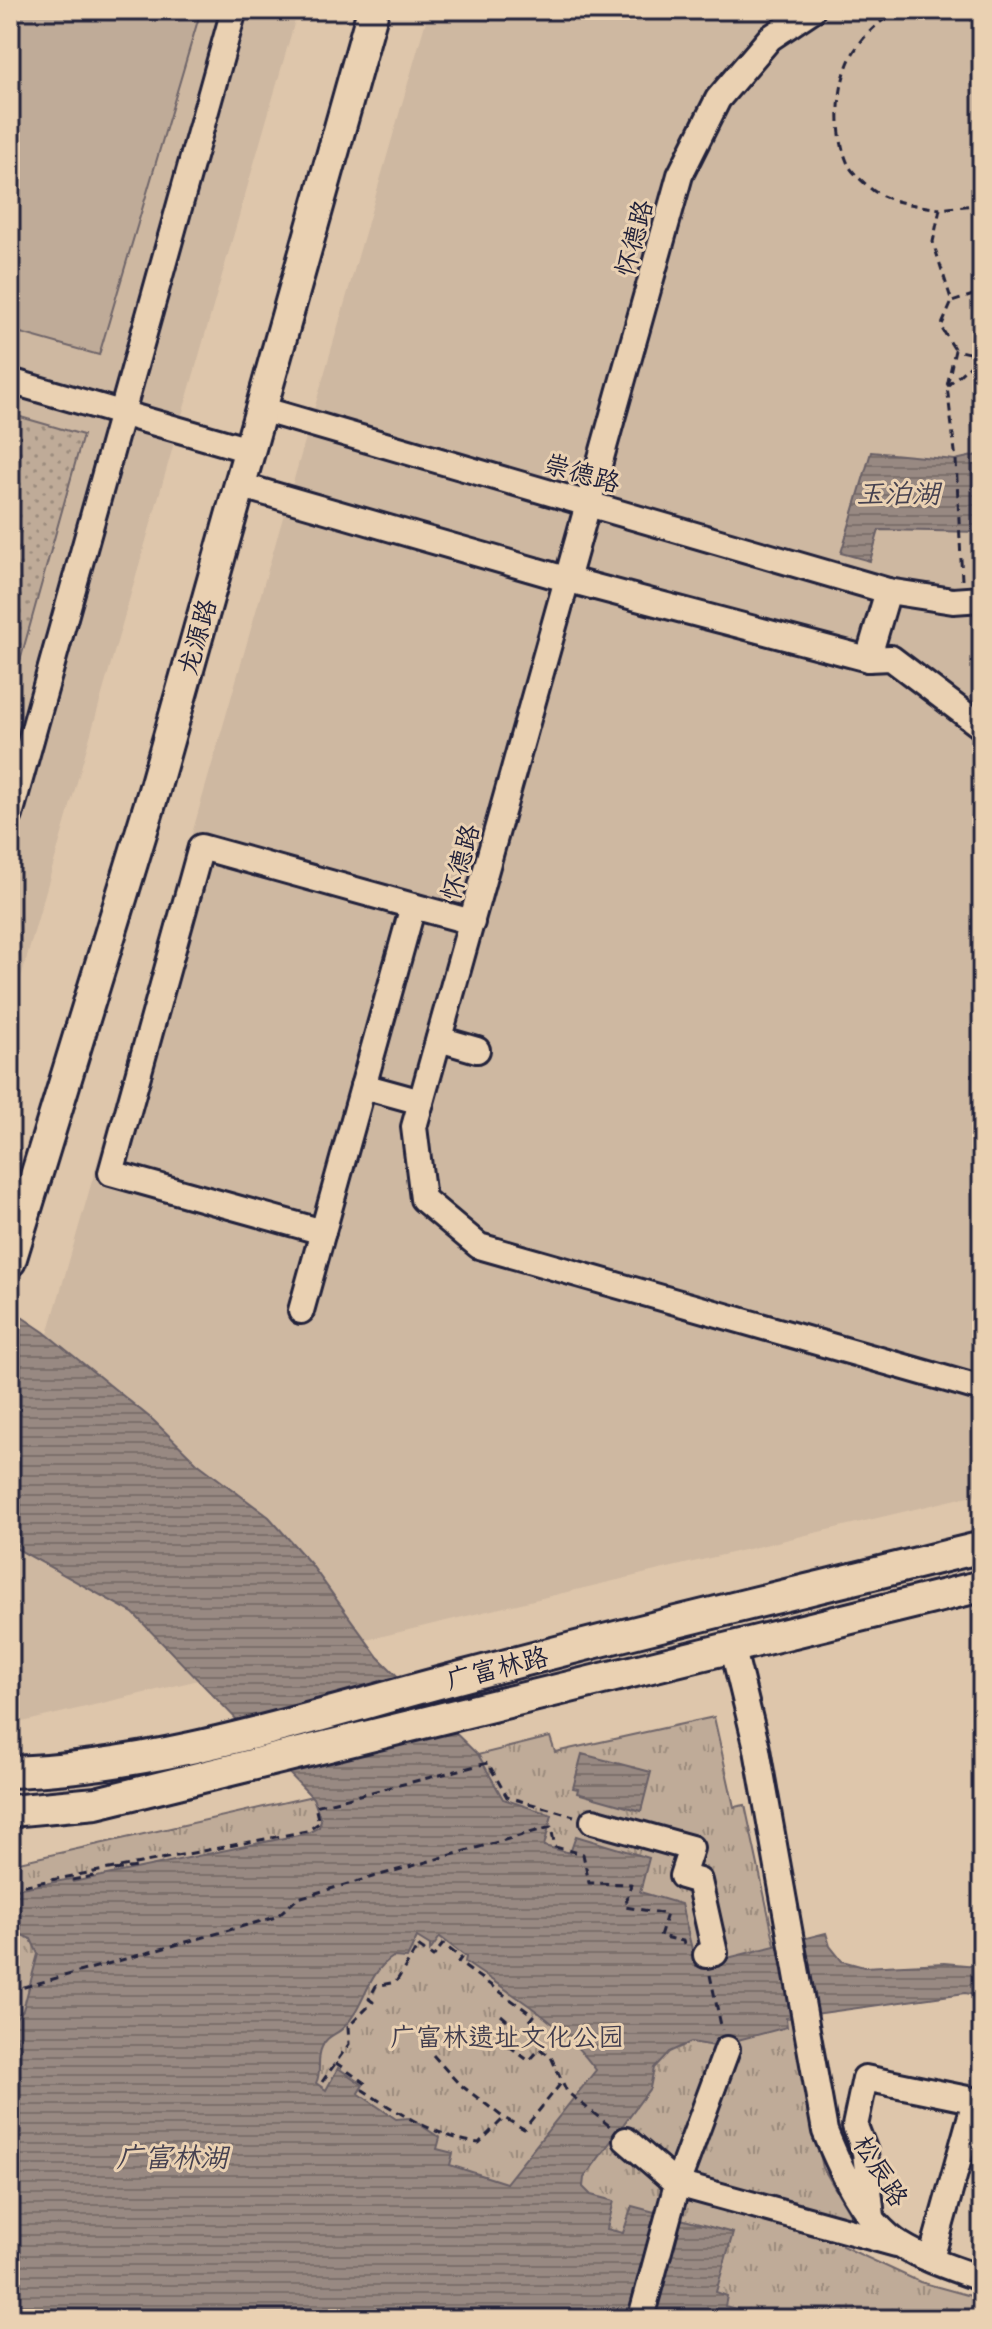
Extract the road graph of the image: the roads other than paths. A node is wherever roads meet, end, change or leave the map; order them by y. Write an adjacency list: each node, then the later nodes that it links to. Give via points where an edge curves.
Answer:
1 (234, 10): 6 (street)
2 (373, 10): 5 (main road, 龙源路)
3 (812, 10): 9 (street, 怀德路, via 770,38 718,99 680,175)
4 (10, 381): 6 (street)
5 (261, 409): 7 (main road, 龙源路); 9 (street, 崇德路)
6 (120, 413): 7 (street); 15 (street)
7 (249, 450): 8 (main road, 龙源路)
8 (239, 485): 10 (street); 23 (main road, 龙源路, via 153,794)
9 (590, 504): 10 (street, 怀德路); 11 (street, 崇德路)
10 (569, 580): 13 (street); 17 (street, 怀德路)
11 (888, 591): 12 (street, 崇德路); 13 (street)
12 (973, 600)
13 (868, 659): 14 (street, via 891,658)
14 (982, 727)
15 (10, 815)
16 (413, 906): 17 (street); 20 (street); 22 (street, via 201,847 115,1158 111,1173)
17 (472, 922): 18 (street, 怀德路)
18 (439, 1039): 19 (street); 21 (street, 怀德路)
19 (477, 1050)
20 (363, 1086): 21 (street); 22 (street)
21 (421, 1102): 25 (street, 怀德路, via 414,1127 423,1199 479,1246)
22 (323, 1232): 24 (street)
23 (10, 1261)
24 (301, 1311)
25 (982, 1389)
26 (982, 1547): 29 (main road, 广富林路, via 170,1754 56,1771)
27 (982, 1586): 28 (main road, 广富林路)
28 (732, 1645): 30 (main road, 广富林路, via 96,1803); 38 (street, 松辰路, via 756,1744 825,2131 841,2170)
29 (10, 1772)
30 (10, 1811)
31 (593, 1821): 32 (street, via 691,1848 682,1876 699,1881 715,1953)
32 (696, 1953)
33 (727, 2049): 37 (street)
34 (979, 2102): 36 (street); 38 (street, via 865,2078 855,2126 865,2152)
35 (626, 2140): 37 (street)
36 (973, 2146): 40 (street)
37 (677, 2184): 39 (street); 42 (street)
38 (872, 2217): 39 (street, 松辰路)
39 (900, 2244): 40 (street, 松辰路)
40 (931, 2259): 41 (street, 松辰路)
41 (982, 2279)
42 (643, 2310)

